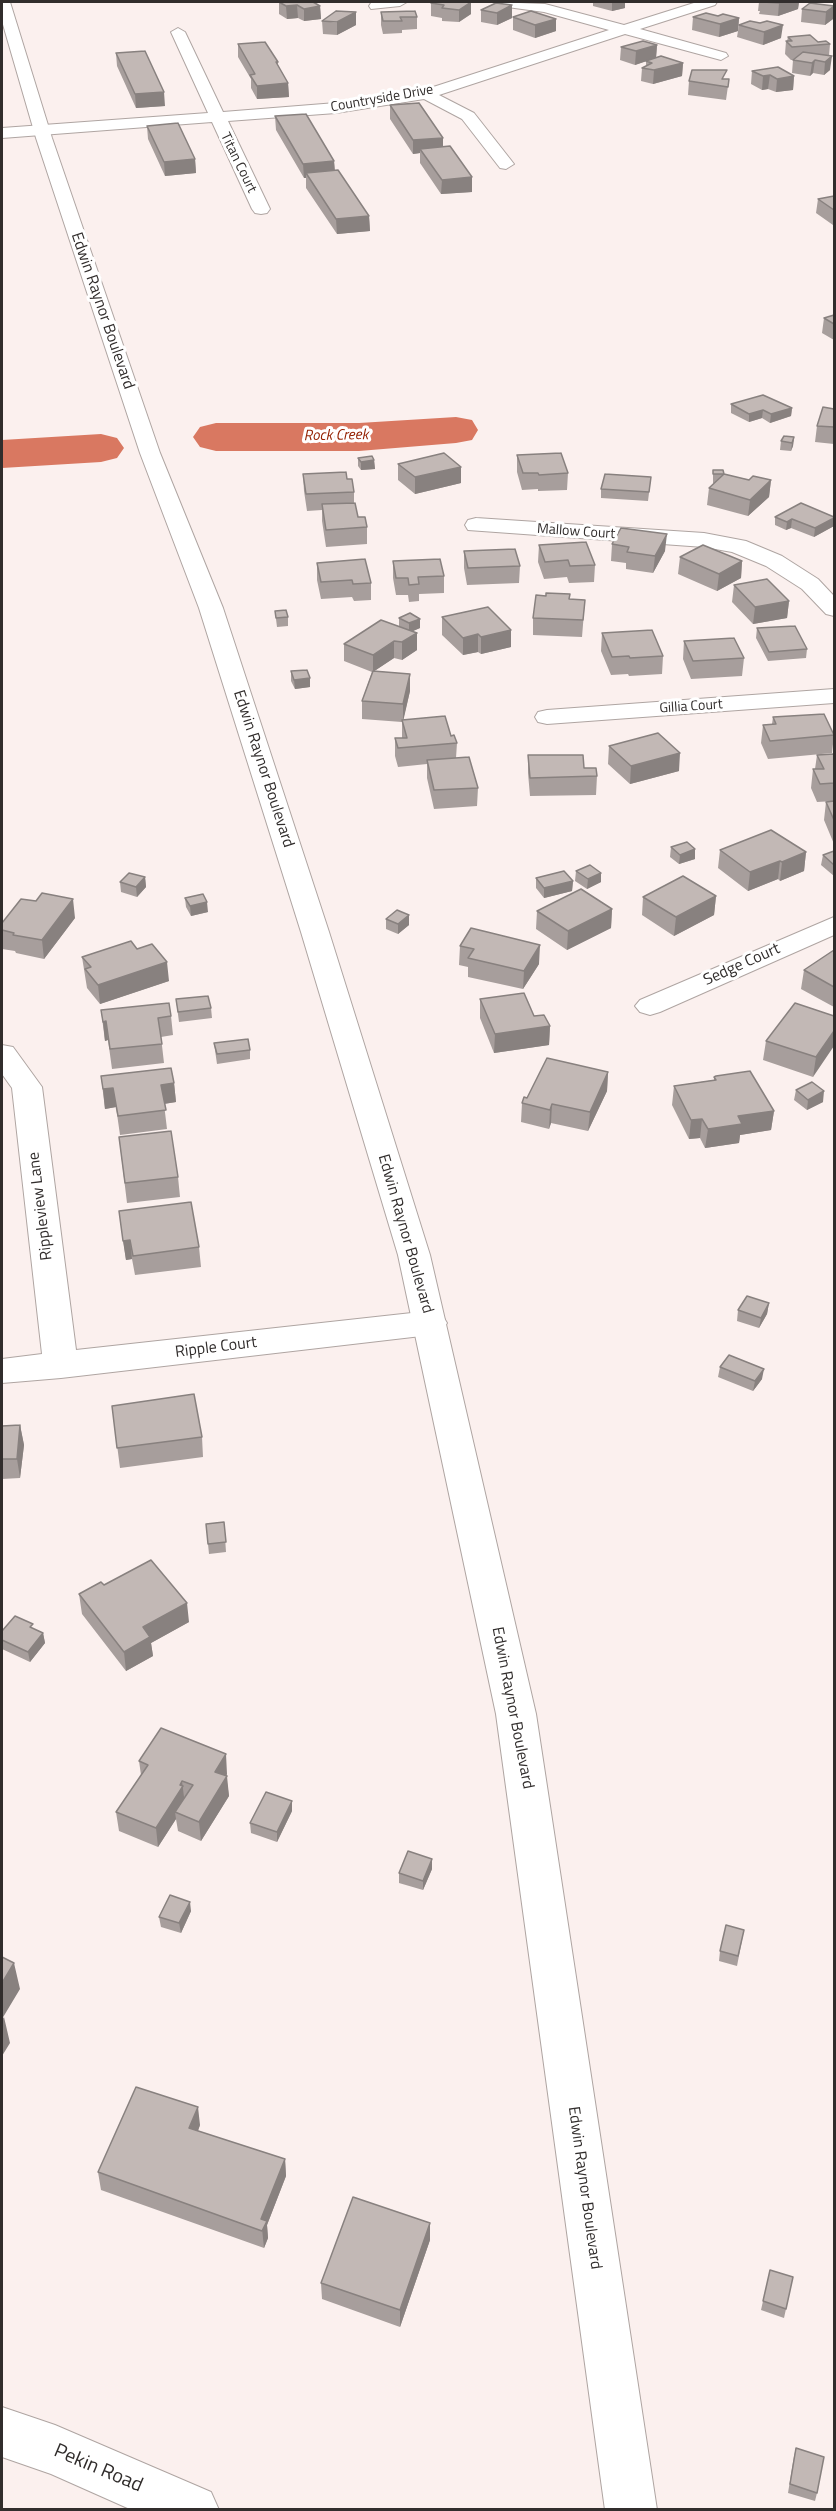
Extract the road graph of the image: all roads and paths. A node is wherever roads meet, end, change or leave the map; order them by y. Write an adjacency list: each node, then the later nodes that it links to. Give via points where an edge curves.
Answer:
1 (3, 2): 11 (street, Edwin Raynor Boulevard)
2 (400, 2): 5 (street)
3 (500, 2): 6 (street, via 544,8)
4 (710, 2): 6 (street, Countryside Drive)
5 (376, 6)
6 (623, 30): 8 (street); 9 (street, Countryside Drive)
7 (178, 32): 10 (street, Titan Court)
8 (721, 56)
9 (426, 94): 10 (street, Countryside Drive, via 336,108); 13 (street, via 468,116)
10 (216, 117): 11 (street, Countryside Drive); 14 (street, Titan Court)
11 (42, 130): 12 (street, Countryside Drive); 22 (street, Edwin Raynor Boulevard, via 150,453 211,608 414,1255)
12 (2, 133)
13 (506, 164)
14 (261, 209)
15 (476, 525): 16 (street, Mallow Court, via 704,540 738,546 774,561 810,584)
16 (834, 609)
17 (834, 696): 18 (street, Gillia Court)
18 (547, 717)
19 (834, 925): 20 (street, Sedge Court)
20 (650, 1006)
21 (2, 1054): 23 (street, Rippleview Lane, via 27,1087)
22 (430, 1323): 23 (street, Ripple Court); 27 (street, Edwin Raynor Boulevard, via 516,1714)
23 (61, 1366): 24 (street, Ripple Court)
24 (2, 1371)
25 (2, 2432): 26 (street, Pekin Road, via 56,2450)
26 (193, 2510)
27 (631, 2510)

